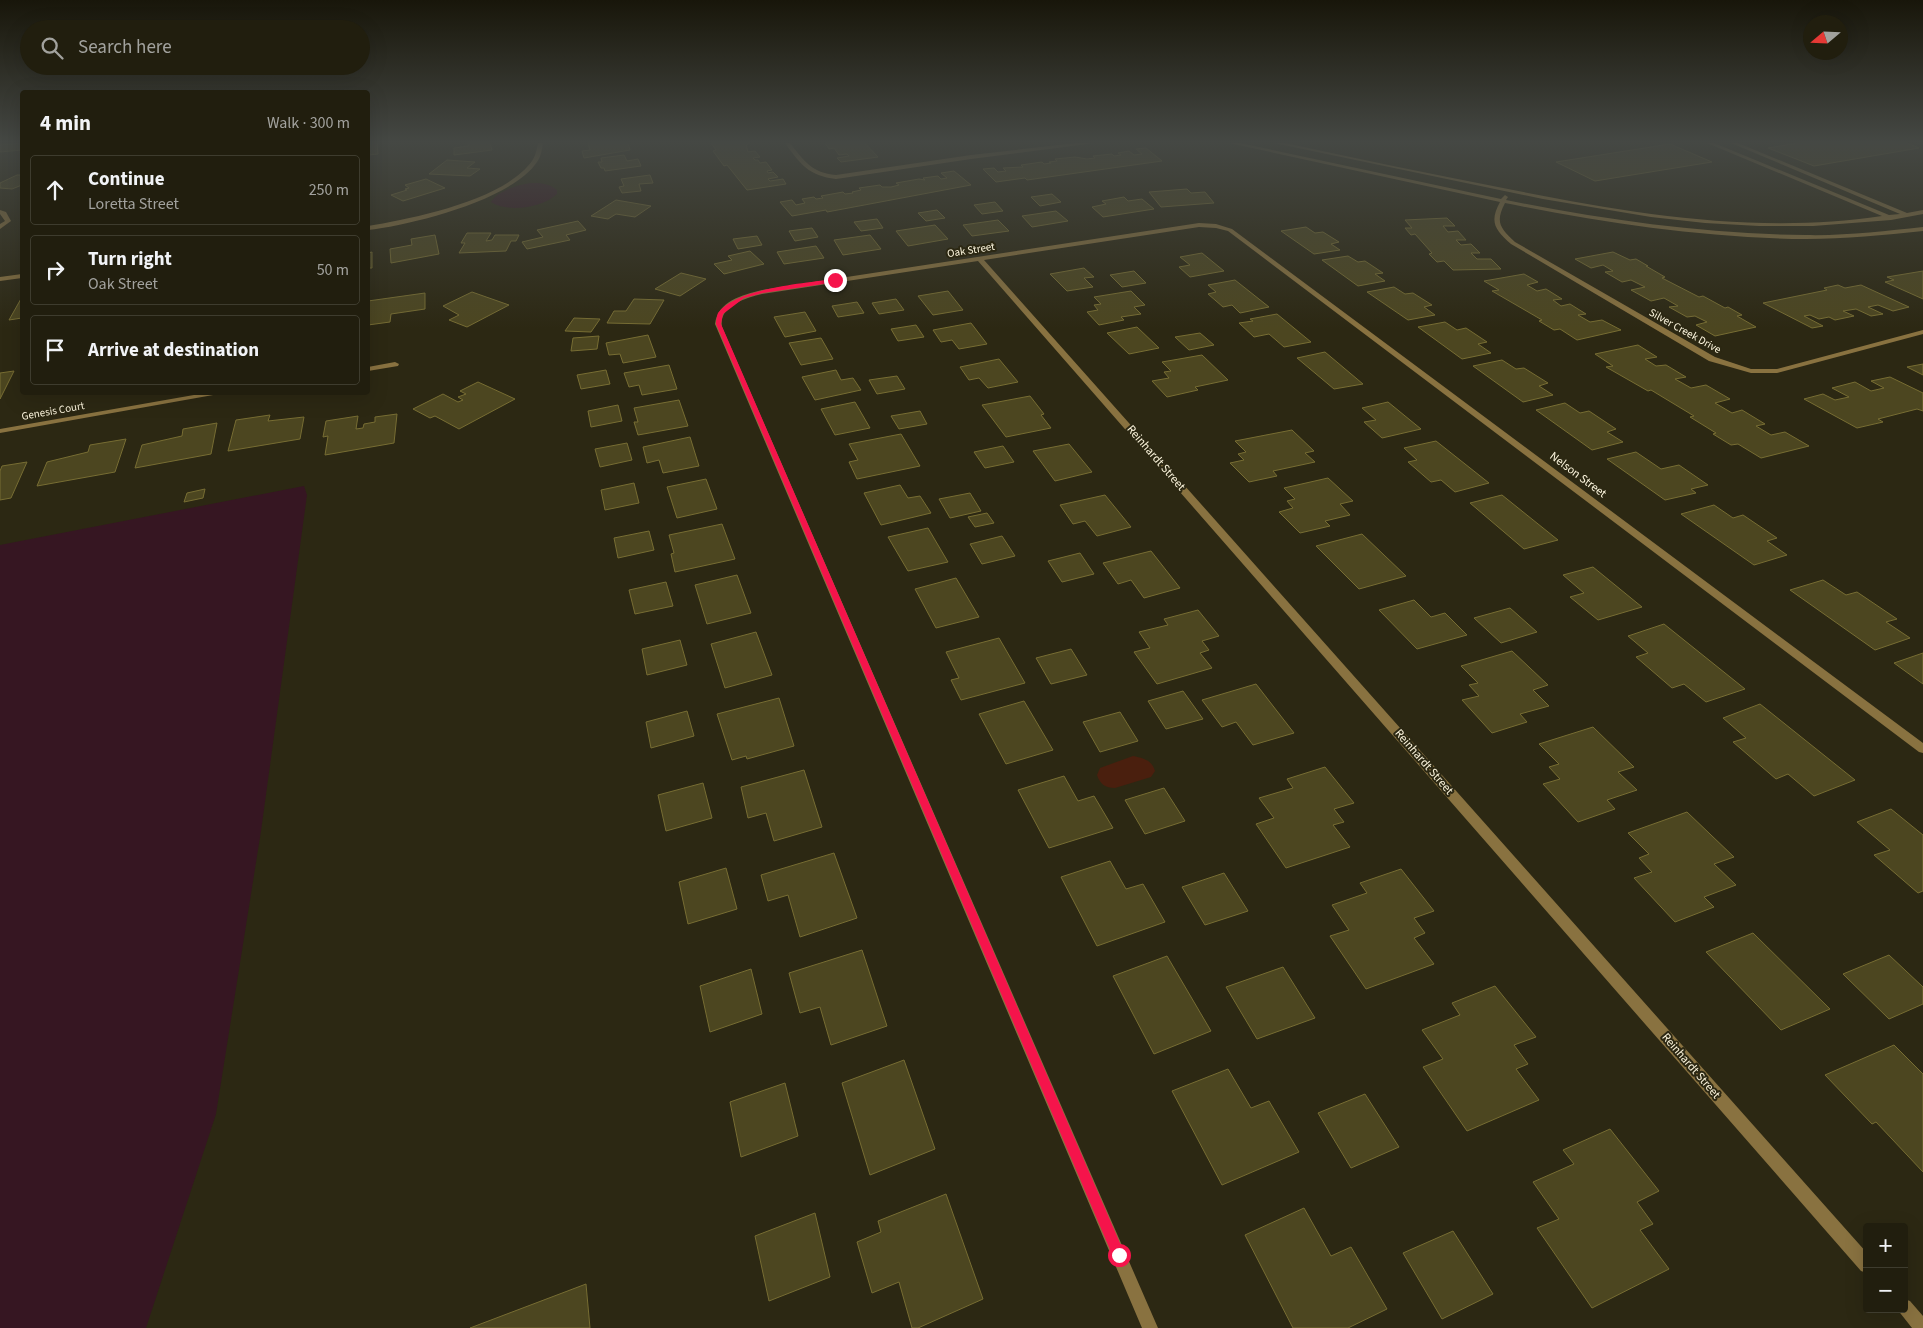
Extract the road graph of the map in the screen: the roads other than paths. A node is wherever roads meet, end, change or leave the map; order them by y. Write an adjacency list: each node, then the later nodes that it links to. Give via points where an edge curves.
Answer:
1 (460, 205): 14 (street)
2 (1501, 205): 18 (street, Silver Creek Drive, via 1495,222 1513,243 1712,359 1732,366 1751,371 1777,371)
3 (1525, 205): 13 (street, via 1617,222 1727,235 1841,237)
4 (1583, 205): 10 (street, via 1722,224 1817,226)
5 (1860, 205): 10 (street)
6 (1879, 205): 9 (street)
7 (0, 212): 12 (street, via 8,221)
8 (1923, 212): 9 (street)
9 (1905, 216): 10 (street); 13 (street)
10 (1892, 218)
11 (1216, 226): 15 (street, Oak Street); 23 (street, Nelson Street, via 1230,230)
12 (0, 227)
13 (1923, 227)
14 (370, 228)
15 (980, 258): 24 (street, Reinhardt Street); 26 (street, Oak Street, via 742,297 721,314 718,324)
16 (20, 276): 17 (street)
17 (0, 279)
18 (1923, 332)
19 (395, 364): 20 (street)
20 (370, 369)
21 (210, 395): 22 (street, Genesis Court)
22 (0, 431)
23 (1923, 749)
24 (1863, 1260)
25 (1908, 1312): 27 (street)
26 (1150, 1328)
27 (1922, 1328)

